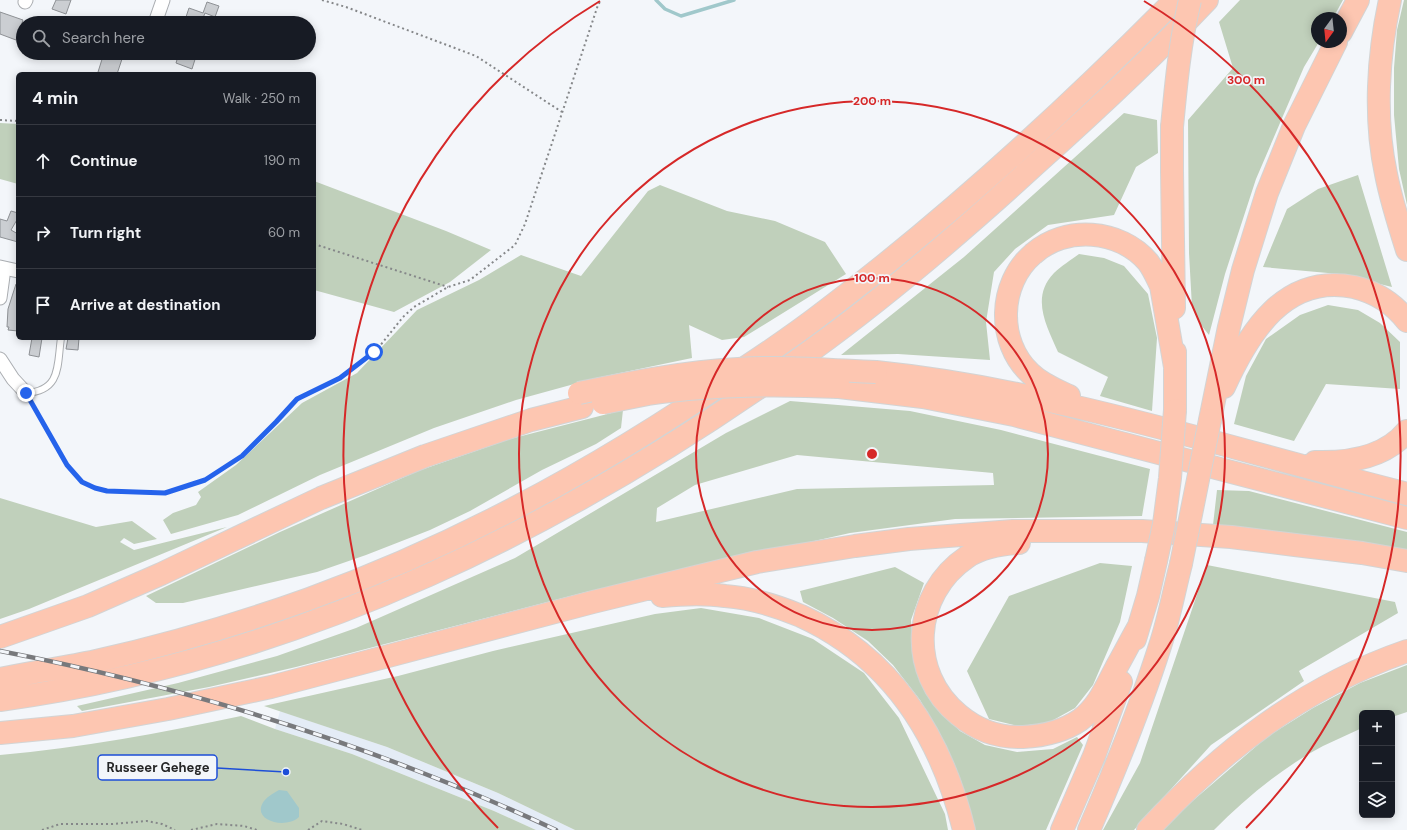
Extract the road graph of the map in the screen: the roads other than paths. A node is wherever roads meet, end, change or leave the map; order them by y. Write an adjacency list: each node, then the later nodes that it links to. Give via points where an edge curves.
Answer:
1 (163, 0): 7 (street)
2 (1175, 0): 32 (highway, via 1112,64 973,191 868,278 807,325 691,406 583,472 430,550 310,599 180,640 91,662)
3 (1190, 0): 17 (highway, bridge, via 1176,78 1172,127)
4 (1207, 0): 33 (highway, via 1120,88 986,210 883,295 818,346 738,402 668,448 593,492 444,569 312,623 160,669 101,683)
5 (1358, 0): 8 (highway)
6 (1390, 0): 10 (highway, via 1379,87 1381,130 1385,172)
7 (157, 16)
8 (1347, 21)
9 (1333, 48): 21 (highway, via 1294,126 1267,193 1243,270)
10 (1407, 250)
11 (0, 268): 12 (street); 13 (street, via 3,276)
12 (16, 271)
13 (0, 298)
14 (1407, 321): 21 (highway, via 1392,305 1376,294 1362,289 1331,285 1314,287 1298,293 1273,310 1252,335 1227,381)
15 (61, 340): 18 (lane, via 59,366 53,380 42,389)
16 (0, 358): 18 (street, via 12,379)
17 (1175, 367): 20 (highway, via 1161,286 1156,274 1141,255 1119,241 1104,236 1072,235 1057,239 1033,254 1021,267 1008,292 1006,303 1007,331 1020,362 1044,384 1072,398); 29 (highway, bridge, via 1175,410 1164,524)
18 (26, 393)
19 (580, 400): 20 (highway, bridge, via 638,380 740,368 790,368 876,372 948,381 1021,394); 25 (highway, bridge, via 772,385 839,387 923,397 1014,415); 30 (highway, via 548,401 472,426 425,456 321,498 88,606)
20 (1130, 420): 23 (highway)
21 (1210, 420): 37 (highway, bridge, via 1181,564 1161,645 1118,764)
22 (1407, 431): 23 (highway, via 1401,439 1385,450 1370,456 1333,463)
23 (1282, 460): 24 (highway)
24 (1407, 494)
25 (1407, 518)
26 (1142, 531): 27 (highway, via 1231,537); 28 (highway, via 1013,531 870,544 757,562); 29 (highway, via 1004,544 968,556 948,573 930,601 922,640 924,660 940,696 968,722 992,733 1032,737 1065,728 1080,720 1100,700)
27 (1407, 561)
28 (593, 602): 34 (highway, via 271,687 121,718); 35 (highway, via 691,594 726,596 774,606 828,630 874,664 910,705 944,768)
29 (1139, 626): 36 (highway, via 1128,664 1094,756)
30 (0, 637)
31 (1407, 651): 38 (highway, via 1350,674 1283,712 1220,760 1177,798)
32 (0, 679)
33 (0, 700)
34 (0, 733)
35 (964, 830)
36 (1062, 830)
37 (1089, 830)
38 (1148, 830)

